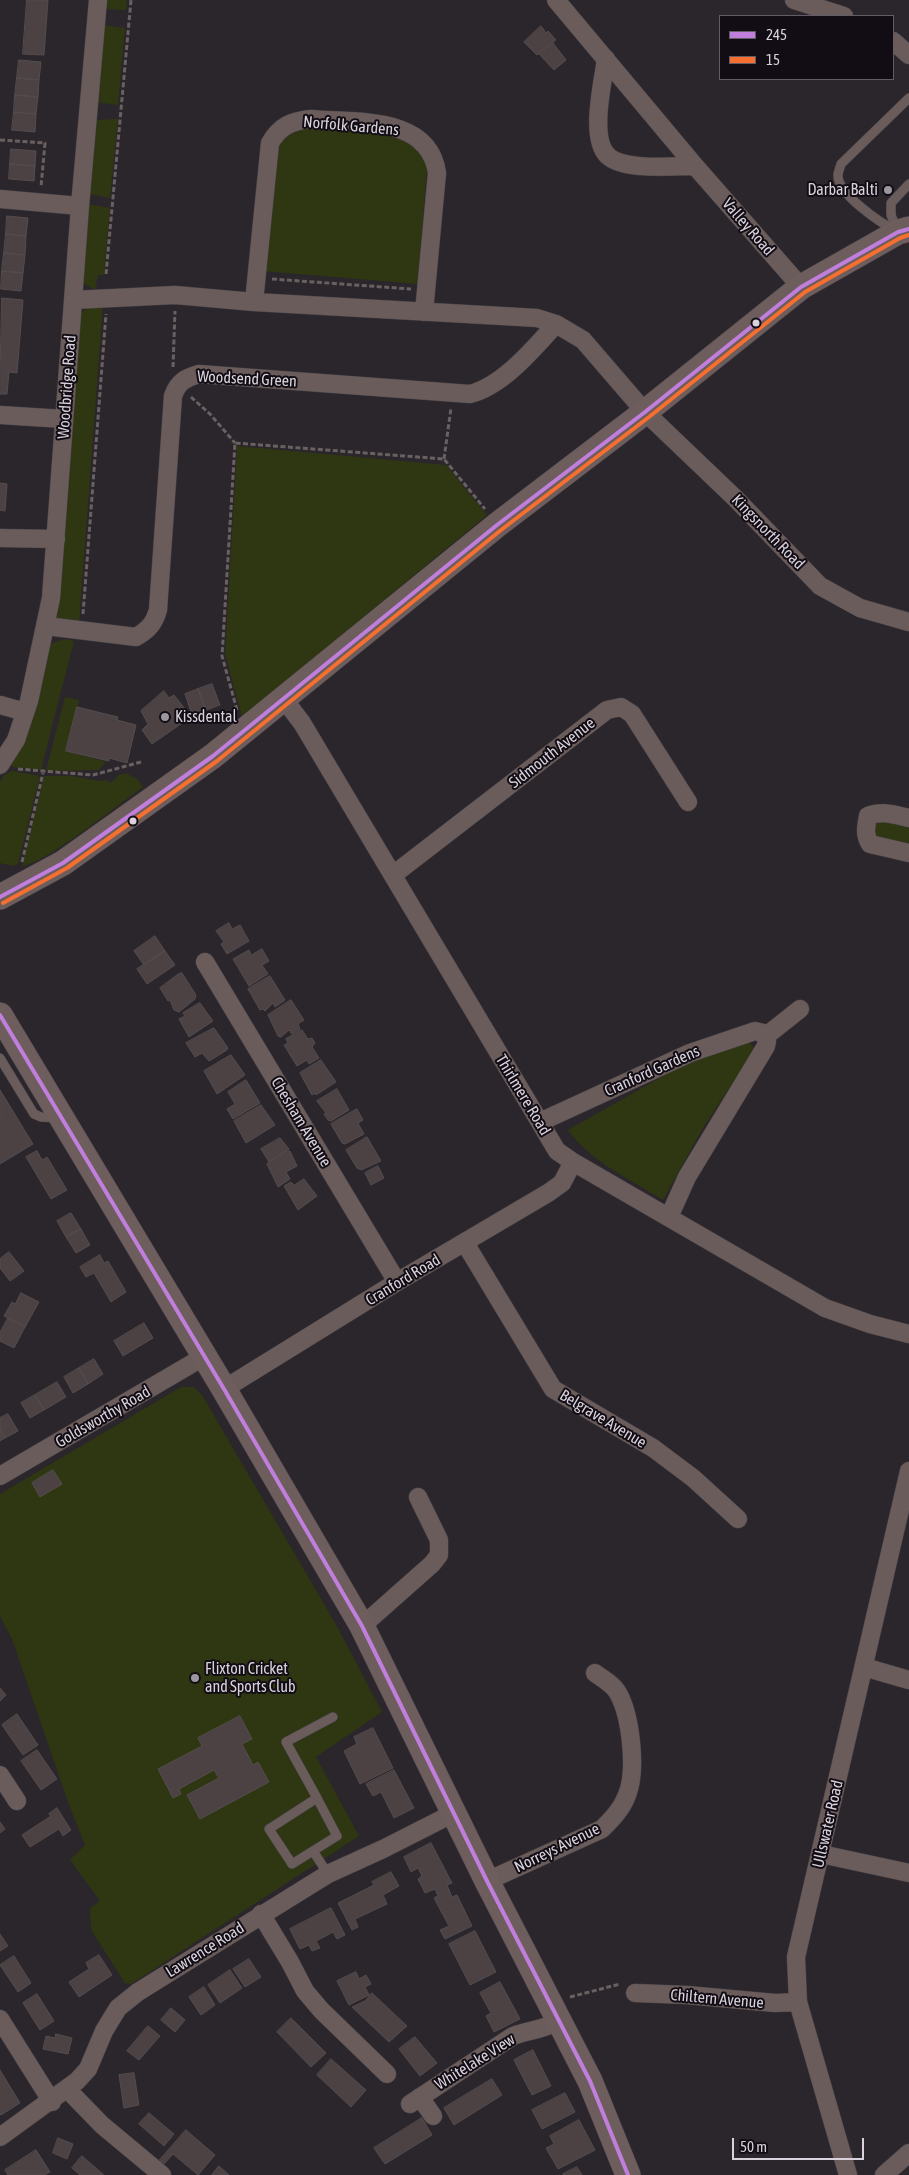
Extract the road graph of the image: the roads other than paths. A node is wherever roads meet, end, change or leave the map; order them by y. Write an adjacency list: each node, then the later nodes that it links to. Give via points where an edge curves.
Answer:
1 (98, 0): 12 (street, Woodbridge Road)
2 (556, 0): 7 (street, Valley Road)
3 (794, 0): 4 (street)
4 (841, 15)
5 (894, 41): 6 (street)
6 (909, 55)
7 (606, 59): 9 (street, Valley Road); 9 (street, via 598,124 601,144 608,156 638,166)
8 (909, 98): 13 (lane, via 841,164 837,175 839,182 871,216)
9 (695, 166): 14 (street, Valley Road)
10 (909, 184): 13 (lane, via 891,204 891,215)
11 (0, 199): 12 (street)
12 (80, 206): 15 (street, Woodbridge Road)
13 (904, 230): 14 (street)
14 (801, 288): 19 (street)
15 (73, 300): 16 (street, via 175,294); 21 (street, Woodbridge Road)
16 (254, 302): 17 (street); 17 (street, Norfolk Gardens, via 270,143 284,125 311,119 396,127 422,141 430,151 437,173)
17 (424, 312): 18 (street, via 537,318)
18 (556, 324): 19 (street, via 583,340); 25 (street, Woodsend Green, via 528,356 483,391 470,394 199,374 188,377 177,384 173,396 155,620 147,631 136,637)
19 (645, 412): 24 (street, Kingsnorth Road, via 820,586 860,608); 26 (street, via 497,525)
20 (0, 415): 21 (street)
21 (64, 419): 23 (street, Woodbridge Road)
22 (0, 538): 23 (street)
23 (56, 539): 25 (street, Woodbridge Road)
24 (909, 622)
25 (46, 626): 28 (street, Woodbridge Road)
26 (283, 698): 33 (street, Thirlmere Road, via 302,723); 34 (street, via 213,756 63,864)
27 (0, 705): 28 (street)
28 (26, 712): 29 (street, Woodbridge Road)
29 (4, 766)
30 (688, 802): 33 (street, Sidmouth Avenue, via 632,714 621,707 607,710)
31 (909, 818): 32 (street, via 874,813 868,816 866,837 870,844)
32 (909, 853)
33 (393, 875): 42 (street, Thirlmere Road)
34 (18, 877): 35 (street)
35 (0, 897)
36 (205, 962): 46 (street, Chesham Avenue)
37 (800, 1010): 39 (street)
38 (0, 1015): 41 (street)
39 (766, 1036): 42 (street, Cranford Gardens, via 755,1031 690,1053); 44 (street, via 766,1046 687,1177)
40 (0, 1058): 41 (lane, via 34,1114)
41 (61, 1118): 48 (street)
42 (540, 1122): 43 (street, Thirlmere Road, via 556,1151)
43 (572, 1162): 44 (street, Thirlmere Road); 45 (street, Cranford Road, via 562,1183)
44 (669, 1217): 47 (street, Thirlmere Road, via 825,1308)
45 (465, 1244): 46 (street, Cranford Road); 53 (street, Belgrave Avenue, via 553,1389 653,1448 693,1478)
46 (397, 1282): 49 (street, Cranford Road)
47 (909, 1334)
48 (205, 1356): 49 (street); 51 (street, Goldsworthy Road)
49 (224, 1389): 54 (street)
50 (909, 1472): 55 (street, Ullswater Road)
51 (0, 1476)
52 (418, 1497): 54 (street, via 439,1540 439,1554 432,1564)
53 (738, 1519)
54 (362, 1626): 62 (street)
55 (864, 1667): 57 (street); 64 (street, Ullswater Road)
56 (595, 1673): 67 (street, Norreys Avenue, via 618,1693 630,1733 633,1772 627,1796 616,1815 602,1829)
57 (909, 1680)
58 (333, 1716): 60 (lane, via 286,1742)
59 (0, 1775): 61 (street)
60 (317, 1798): 63 (lane, via 337,1836); 63 (lane, via 269,1829 292,1864)
61 (17, 1801)
62 (454, 1813): 66 (street, Lawrence Road); 67 (street)
63 (313, 1851): 66 (lane)
64 (821, 1854): 65 (street); 70 (street, Ullswater Road, via 796,1957)
65 (909, 1873)
66 (328, 1874): 68 (street, Lawrence Road)
67 (488, 1881): 71 (street)
68 (261, 1914): 73 (street, via 305,1991); 74 (street, Lawrence Road, via 118,2008 88,2069)
69 (636, 1993): 70 (street, Chiltern Avenue)
70 (798, 2002): 81 (street, Ullswater Road)
71 (555, 2014): 76 (street, Whitelake View, via 542,2029 527,2030 513,2036 415,2100); 80 (street, via 590,2081)
72 (0, 2019): 75 (street)
73 (387, 2074)
74 (67, 2089): 75 (street, Lawrence Road); 79 (street, via 102,2125)
75 (52, 2102): 77 (street, Lawrence Road)
76 (433, 2116)
77 (0, 2137)
78 (909, 2153): 82 (street)
79 (162, 2175)
80 (628, 2175)
81 (848, 2175)
82 (884, 2175)

